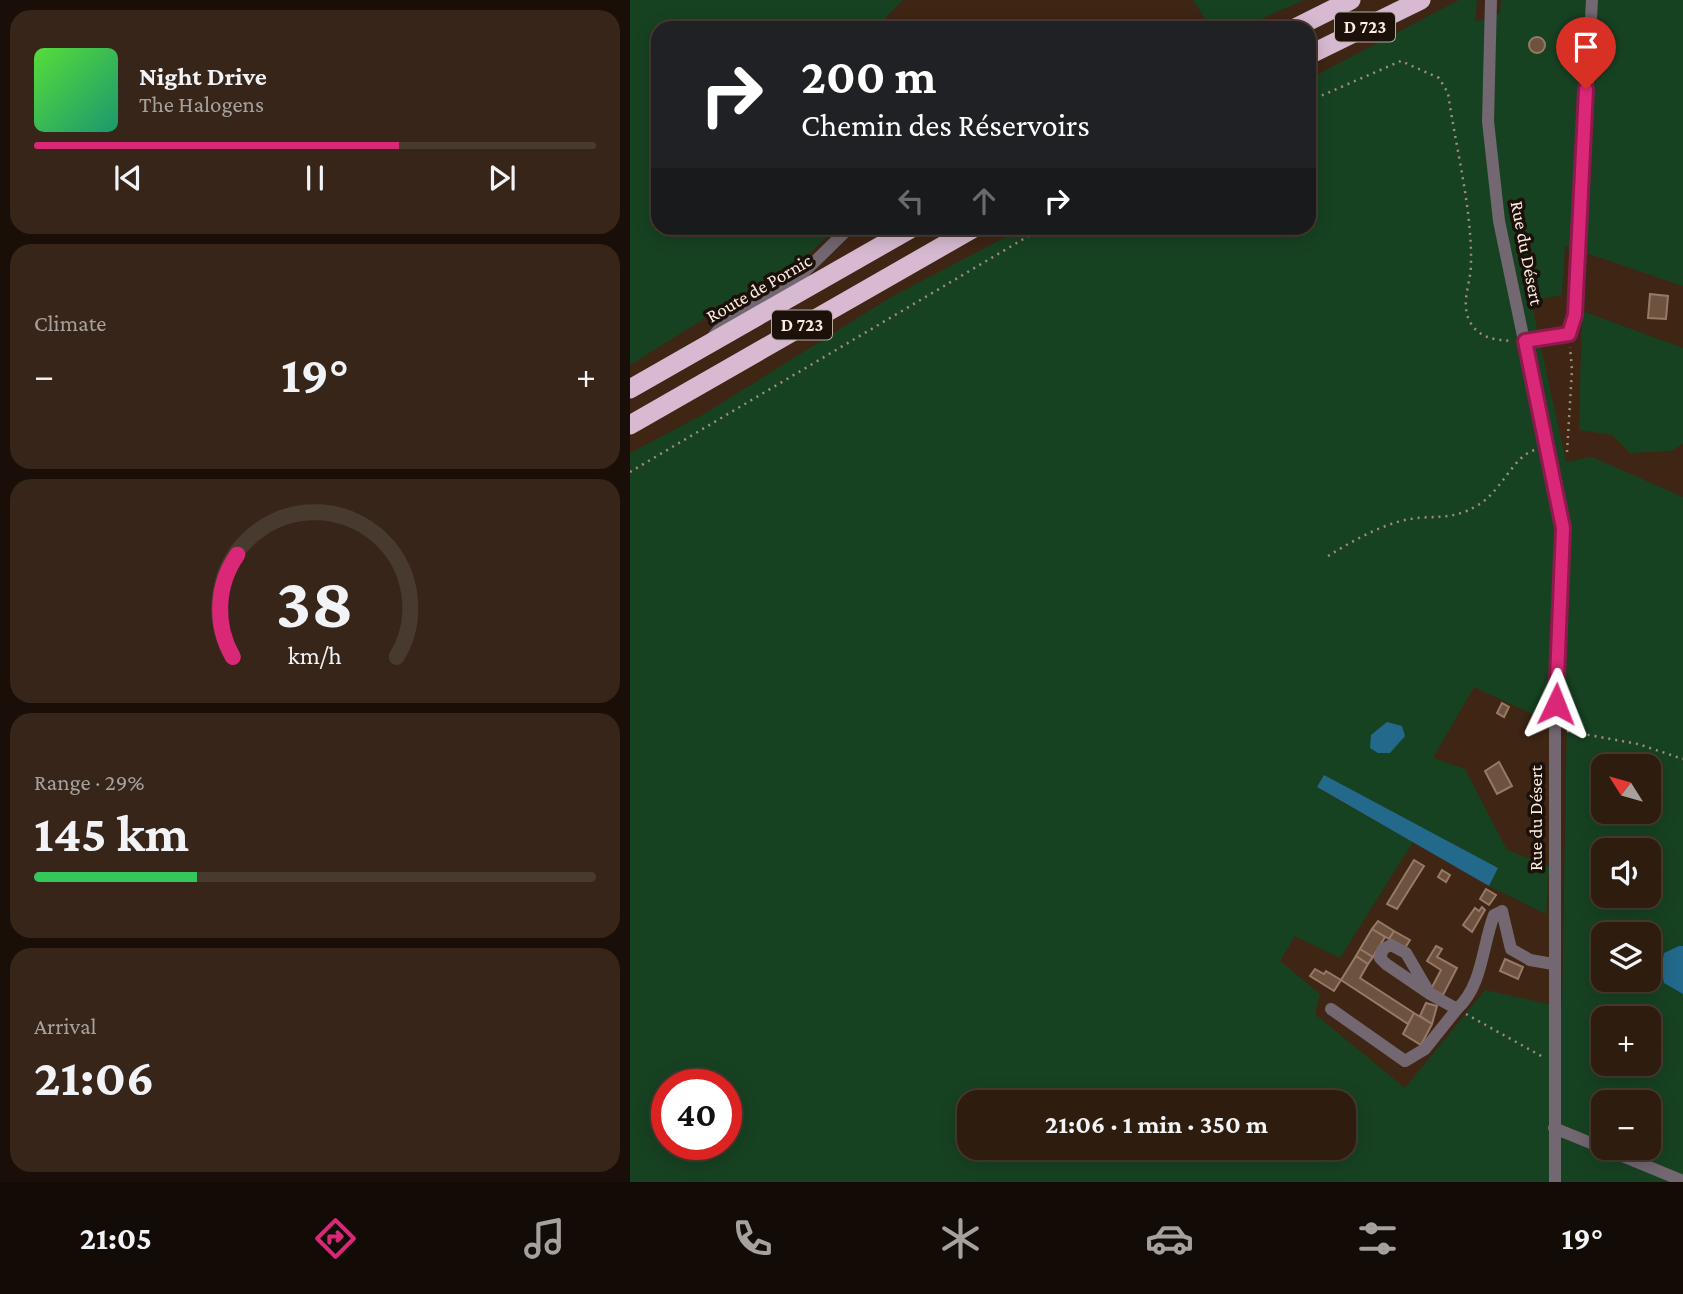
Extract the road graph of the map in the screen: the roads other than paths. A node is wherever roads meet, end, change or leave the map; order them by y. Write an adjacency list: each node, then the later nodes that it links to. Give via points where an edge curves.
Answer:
1 (1351, 0): 5 (highway, D 723)
2 (1420, 0): 6 (highway, D 723)
3 (1491, 0): 10 (street, Rue du Désert, via 1489,134 1499,220)
4 (1592, 0): 10 (street, via 1576,304 1569,334)
5 (1309, 21)
6 (1316, 52)
7 (842, 235): 11 (street, via 792,284 724,323)
8 (900, 235): 11 (highway, Route de Pornic / D 723)
9 (962, 235): 13 (highway, D 723)
10 (1525, 341): 14 (street, Rue du Désert, via 1563,528)
11 (708, 344): 12 (highway, Route de Pornic / D 723)
12 (630, 390)
13 (630, 425)
14 (1553, 964): 17 (street, via 1530,960 1511,949 1502,912 1494,915 1483,964); 18 (street, Rue du Désert)
15 (1430, 994): 17 (street)
16 (1331, 1009): 17 (street, via 1405,1061 1425,1049)
17 (1457, 1009)
18 (1554, 1128): 19 (street); 22 (street, Rue du Désert)
19 (1591, 1143)
20 (1632, 1160): 21 (street)
21 (1683, 1181)
22 (1555, 1182)

